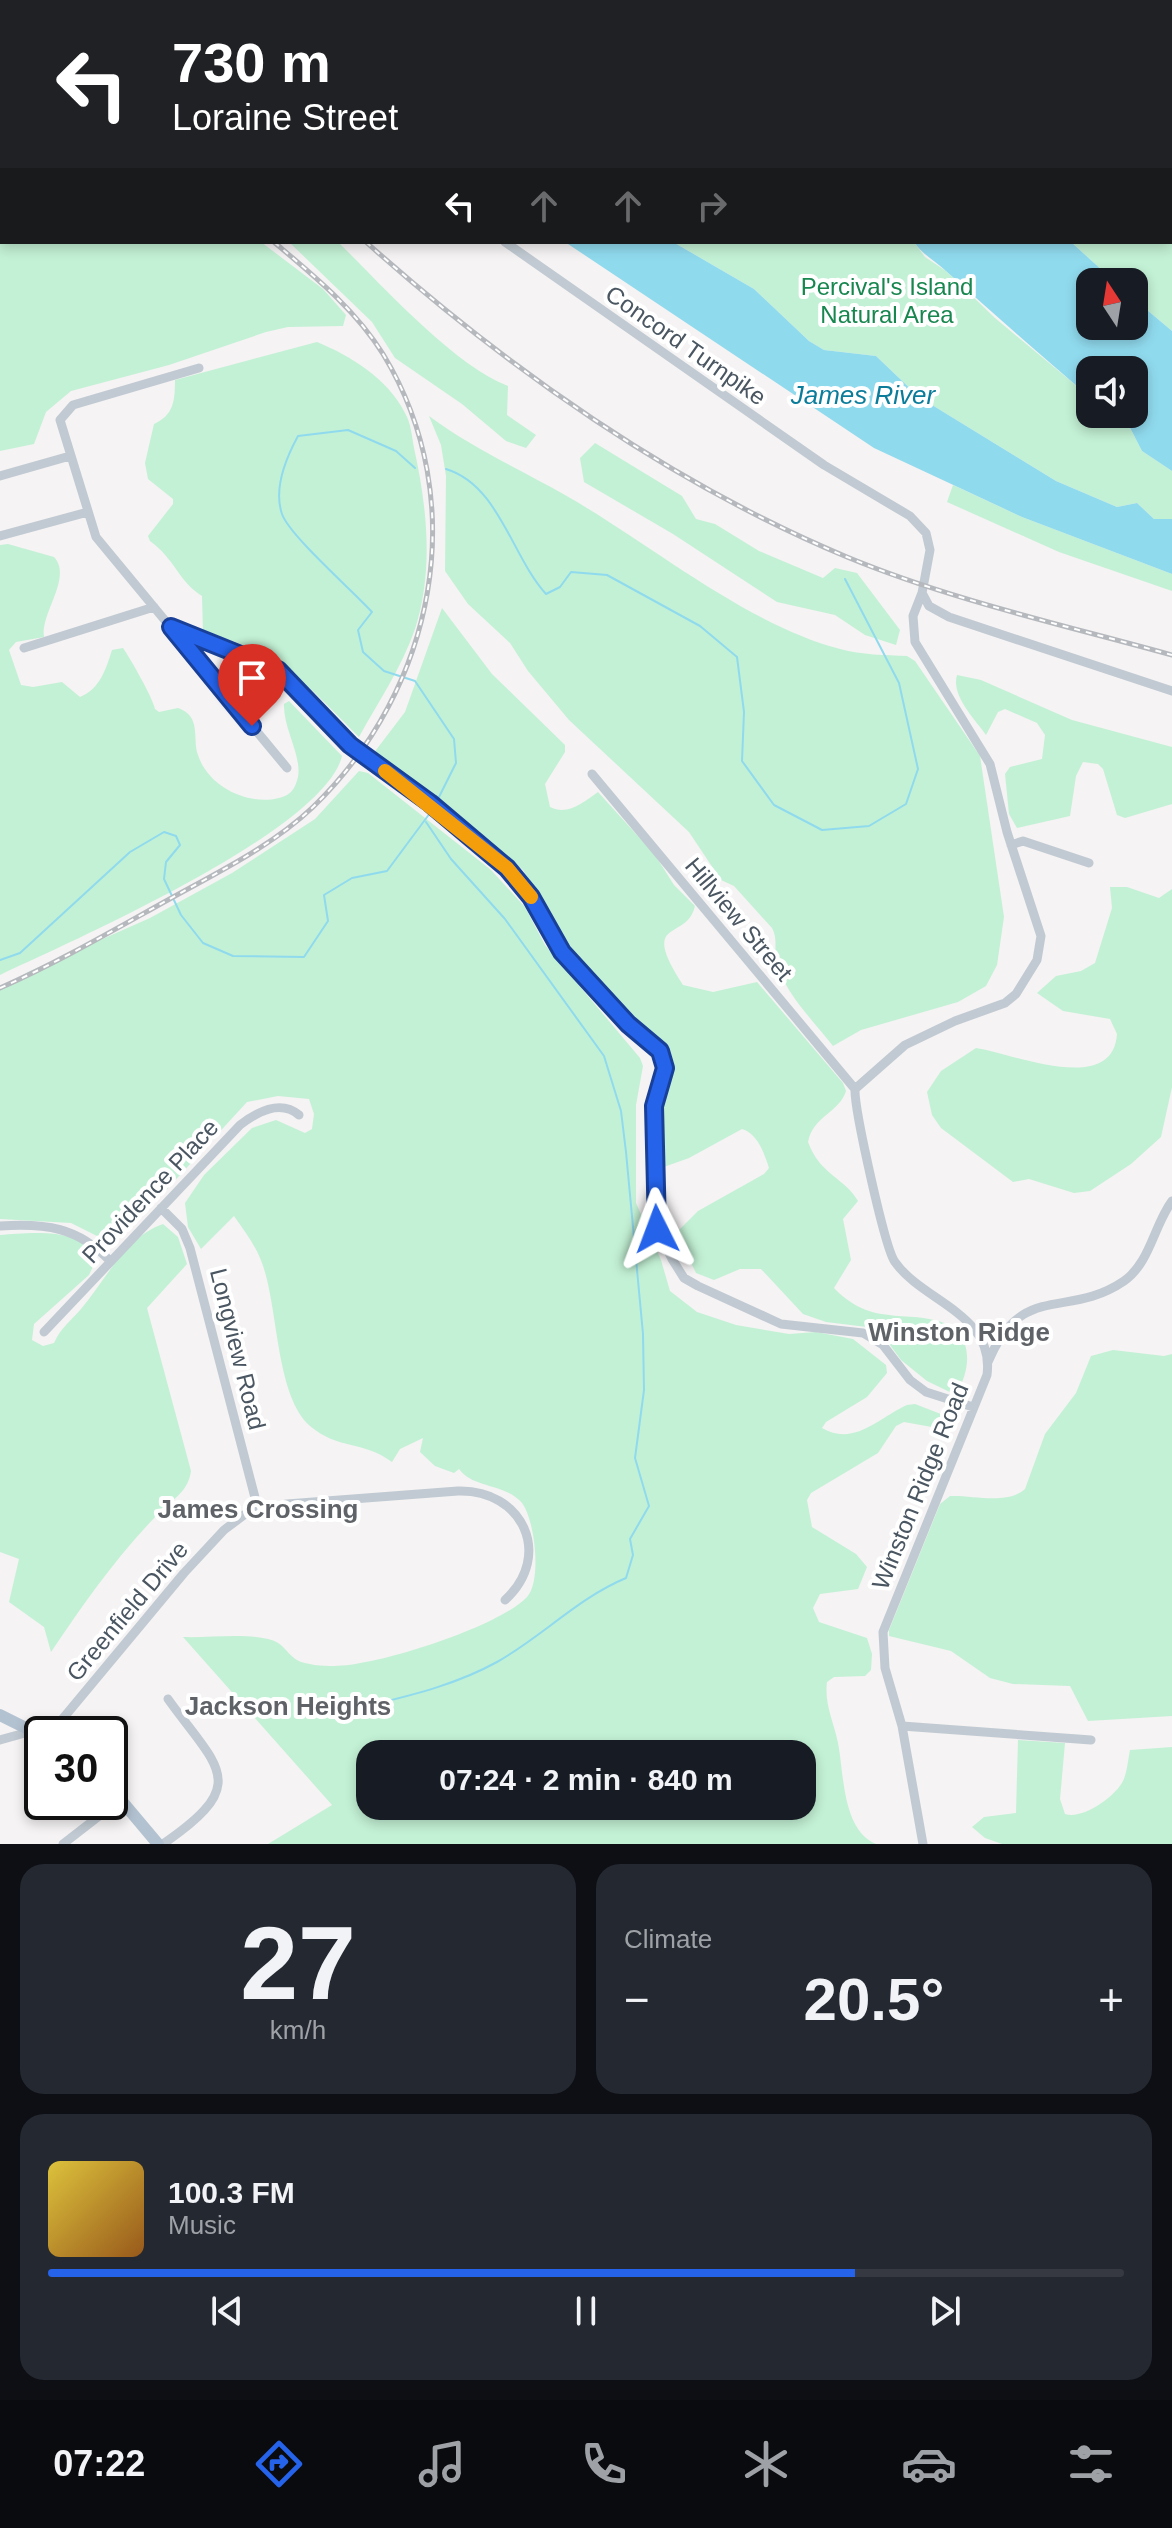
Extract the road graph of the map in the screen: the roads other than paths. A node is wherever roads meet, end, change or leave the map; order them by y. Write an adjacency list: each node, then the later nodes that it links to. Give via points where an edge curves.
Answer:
1 (508, 244): 7 (street, Concord Turnpike, via 811,456 920,524 930,550)
2 (199, 368): 3 (street, via 73,405 60,420)
3 (70, 456): 4 (street); 5 (street)
4 (0, 476)
5 (88, 512): 6 (street); 8 (street, via 96,537)
6 (0, 536)
7 (922, 593): 11 (street, via 929,606 949,617); 14 (street, Concord Turnpike, via 913,616 915,642 990,764)
8 (154, 607): 9 (street); 10 (street)
9 (171, 627): 12 (street); 24 (street, via 278,670 350,745 518,878 562,952 660,1051 665,1068 654,1096 655,1212 657,1229 684,1278 781,1324 863,1333 883,1345 926,1392)
10 (24, 648)
11 (1172, 691)
12 (287, 768)
13 (592, 774): 16 (street, Hillview Street)
14 (1011, 845): 15 (street, via 1023,841); 16 (street, Concord Turnpike, via 1040,925 1037,960 1026,981 1005,1003 905,1045)
15 (1089, 863)
16 (855, 1089): 23 (street, Winston Ridge Road, via 892,1259 919,1288 968,1318)
17 (299, 1115): 19 (street, Providence Place, via 276,1108 246,1120)
18 (1172, 1201): 23 (street, via 1132,1274 1095,1295 1021,1313 999,1334)
19 (161, 1208): 21 (street, Providence Place); 25 (street, Longview Road, via 182,1229 190,1248)
20 (0, 1226): 21 (street, via 67,1231 86,1238)
21 (110, 1261): 22 (street, Providence Place)
22 (44, 1332)
23 (988, 1362): 24 (street, Winston Ridge Road)
24 (973, 1407): 30 (street, Winston Ridge Road, via 883,1632 885,1668)
25 (258, 1509): 26 (street, via 458,1491 491,1495 516,1513 529,1545 525,1575); 29 (street, Greenfield Drive, via 213,1542)
26 (505, 1600)
27 (168, 1699): 38 (street, via 209,1751 219,1778 206,1810)
28 (0, 1715): 31 (main road)
29 (65, 1716)
30 (902, 1726): 34 (street); 39 (street, Winston Ridge Road)
31 (24, 1727)
32 (24, 1736): 33 (street)
33 (0, 1740)
34 (1091, 1740)
35 (128, 1807): 38 (main road)
36 (94, 1820): 37 (street)
37 (63, 1844)
38 (160, 1844)
39 (923, 1844)

